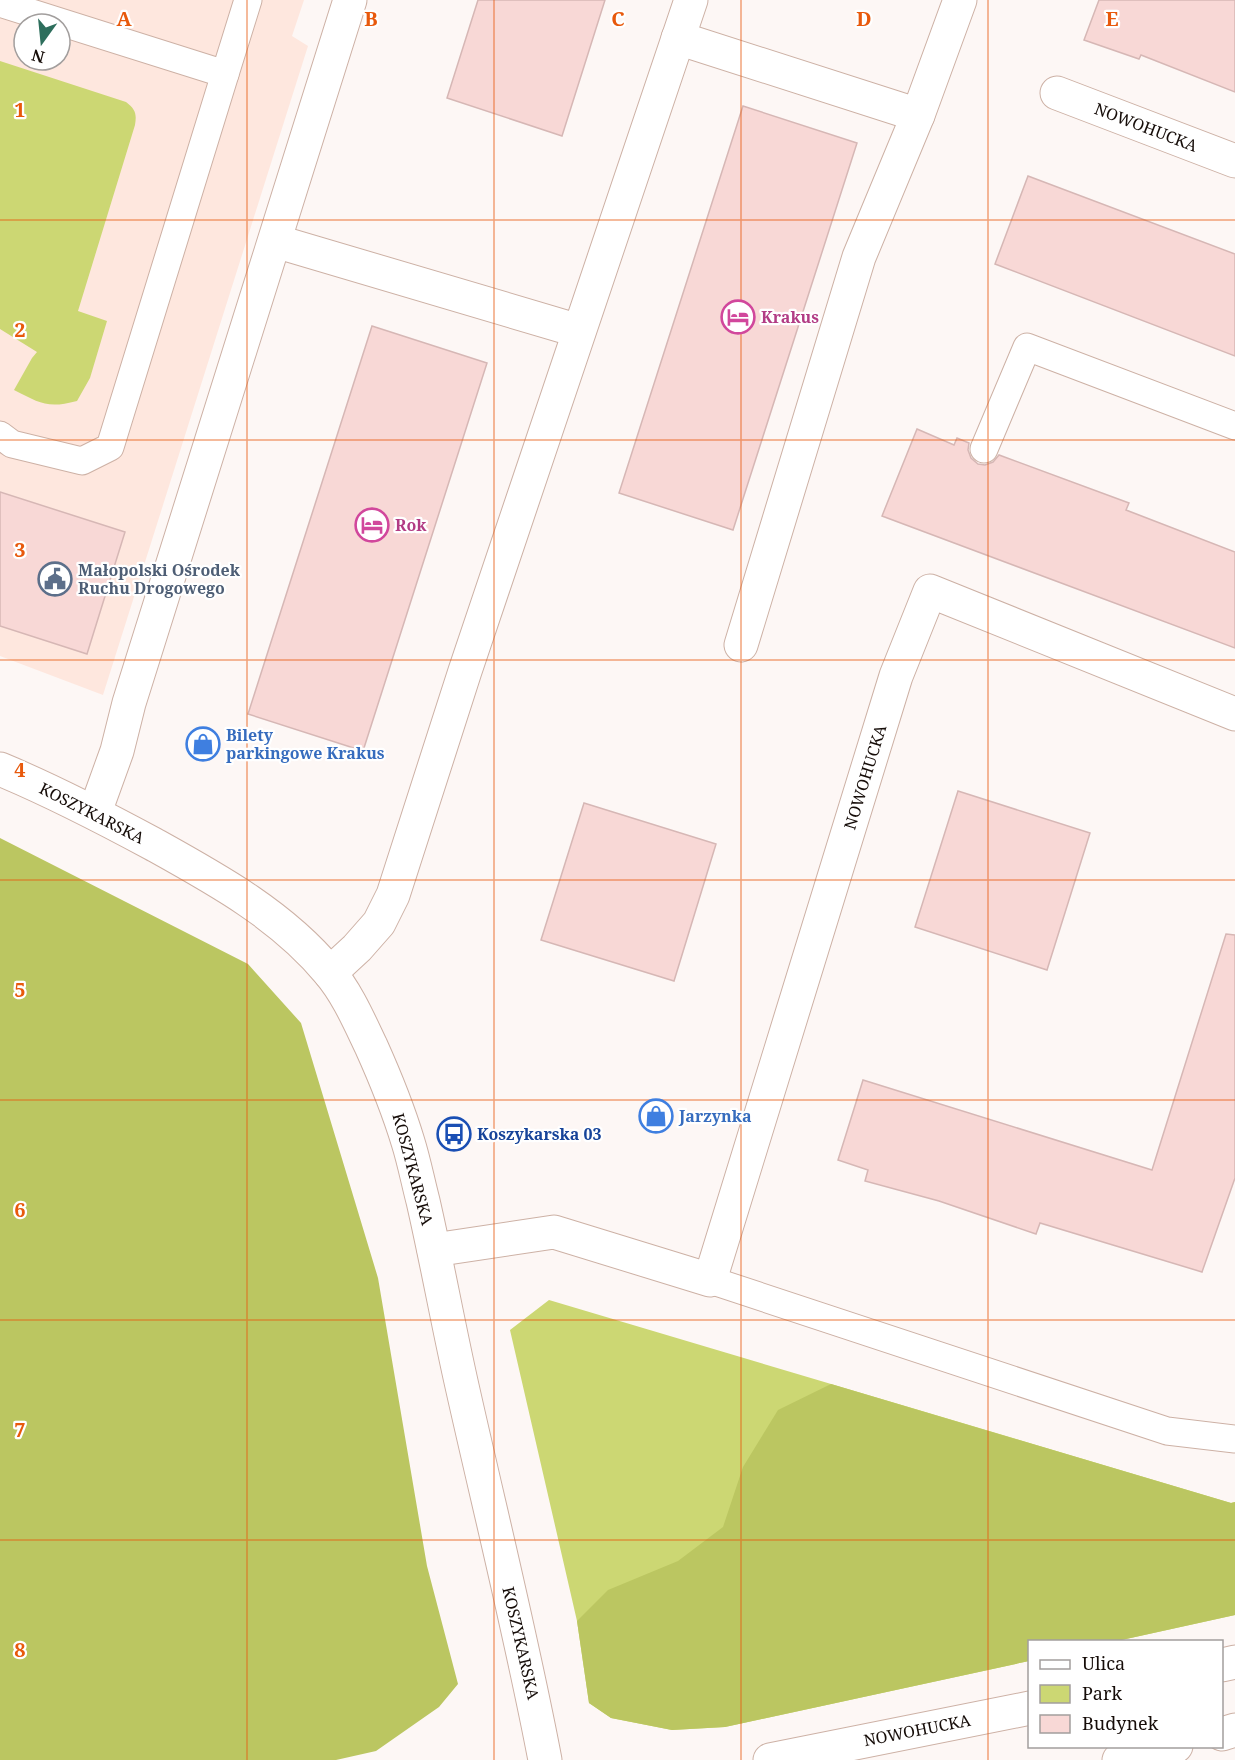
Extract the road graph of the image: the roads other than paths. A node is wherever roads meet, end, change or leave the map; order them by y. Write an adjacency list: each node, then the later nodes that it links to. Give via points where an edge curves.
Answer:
1 (248, 0): 7 (lane)
2 (350, 0): 11 (street)
3 (691, 0): 6 (street)
4 (960, 0): 9 (street)
5 (0, 3): 7 (lane)
6 (678, 38): 9 (street); 12 (street)
7 (225, 74): 14 (lane, via 110,447 82,461 12,444)
8 (1057, 93): 10 (street, NOWOHUCKA)
9 (918, 116): 16 (street, via 859,257)
10 (1235, 161)
11 (275, 241): 12 (street); 19 (street, via 117,751)
12 (579, 331): 20 (street, via 393,895 379,923)
13 (1235, 426): 15 (lane, via 1027,347)
14 (0, 435)
15 (984, 449)
16 (741, 645)
17 (1235, 714): 22 (street, NOWOHUCKA, via 930,591 896,676)
18 (0, 769): 19 (street, KOSZYKARSKA)
19 (94, 812): 20 (street, KOSZYKARSKA, via 247,899 290,931)
20 (330, 973): 21 (street, KOSZYKARSKA, via 355,1011 388,1083 409,1145)
21 (434, 1250): 22 (street, via 554,1232); 26 (street, KOSZYKARSKA)
22 (710, 1280): 23 (lane, via 1167,1431)
23 (1235, 1439)
24 (1028, 1708): 27 (street, NOWOHUCKA)
25 (1168, 1748): 28 (street)
26 (545, 1760)
27 (770, 1760)
28 (1119, 1760)

